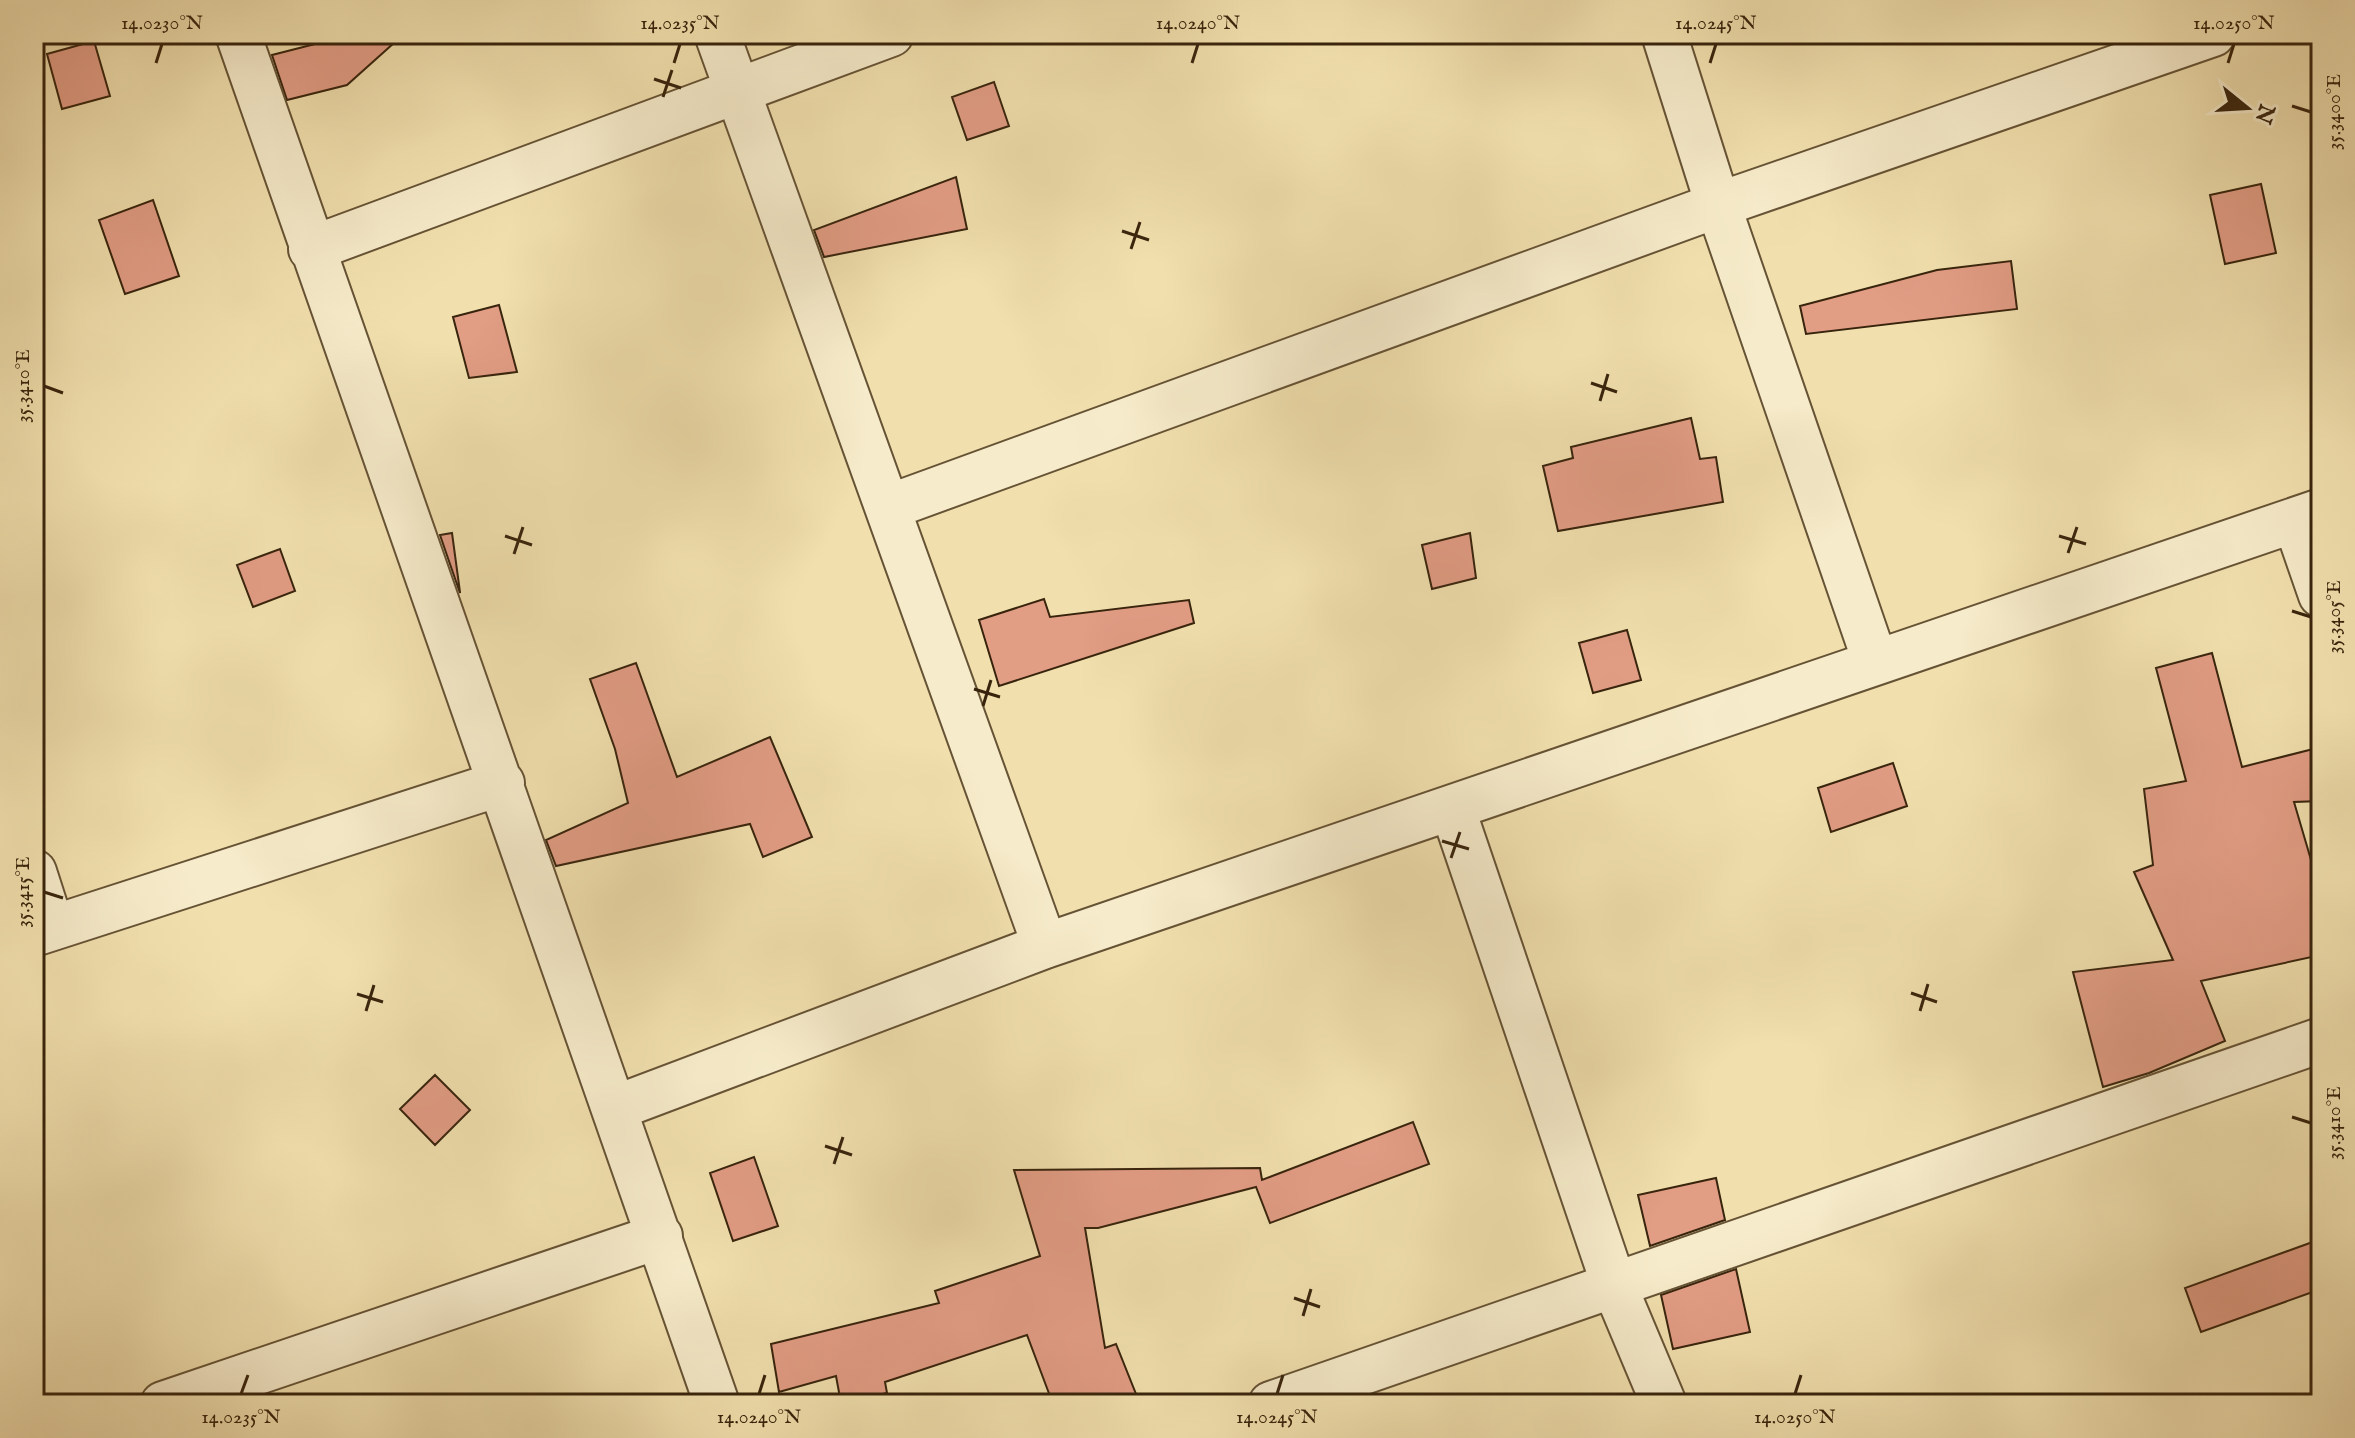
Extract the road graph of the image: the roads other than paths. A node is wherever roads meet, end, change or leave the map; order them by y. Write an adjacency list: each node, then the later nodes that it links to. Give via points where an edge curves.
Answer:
1 (238, 34): 9 (street)
2 (717, 34): 7 (street)
3 (891, 34): 7 (street)
4 (1664, 34): 8 (street)
5 (2213, 34): 6 (street)
6 (2139, 46): 8 (street)
7 (737, 91): 9 (street); 10 (street)
8 (1718, 205): 10 (street); 13 (street)
9 (311, 249): 14 (street)
10 (889, 507): 18 (street)
11 (2308, 516): 12 (street); 13 (street)
12 (2321, 595)
13 (1875, 661): 15 (street)
14 (502, 783): 17 (street); 20 (street)
15 (1453, 810): 18 (street); 22 (street)
16 (34, 872): 17 (street)
17 (43, 931)
18 (1045, 946): 20 (street)
19 (2321, 1040): 22 (street)
20 (615, 1108): 21 (street)
21 (660, 1236): 23 (street); 24 (street)
22 (1614, 1285): 25 (street); 26 (street)
23 (163, 1404)
24 (717, 1404)
25 (1271, 1404)
26 (1664, 1404)

